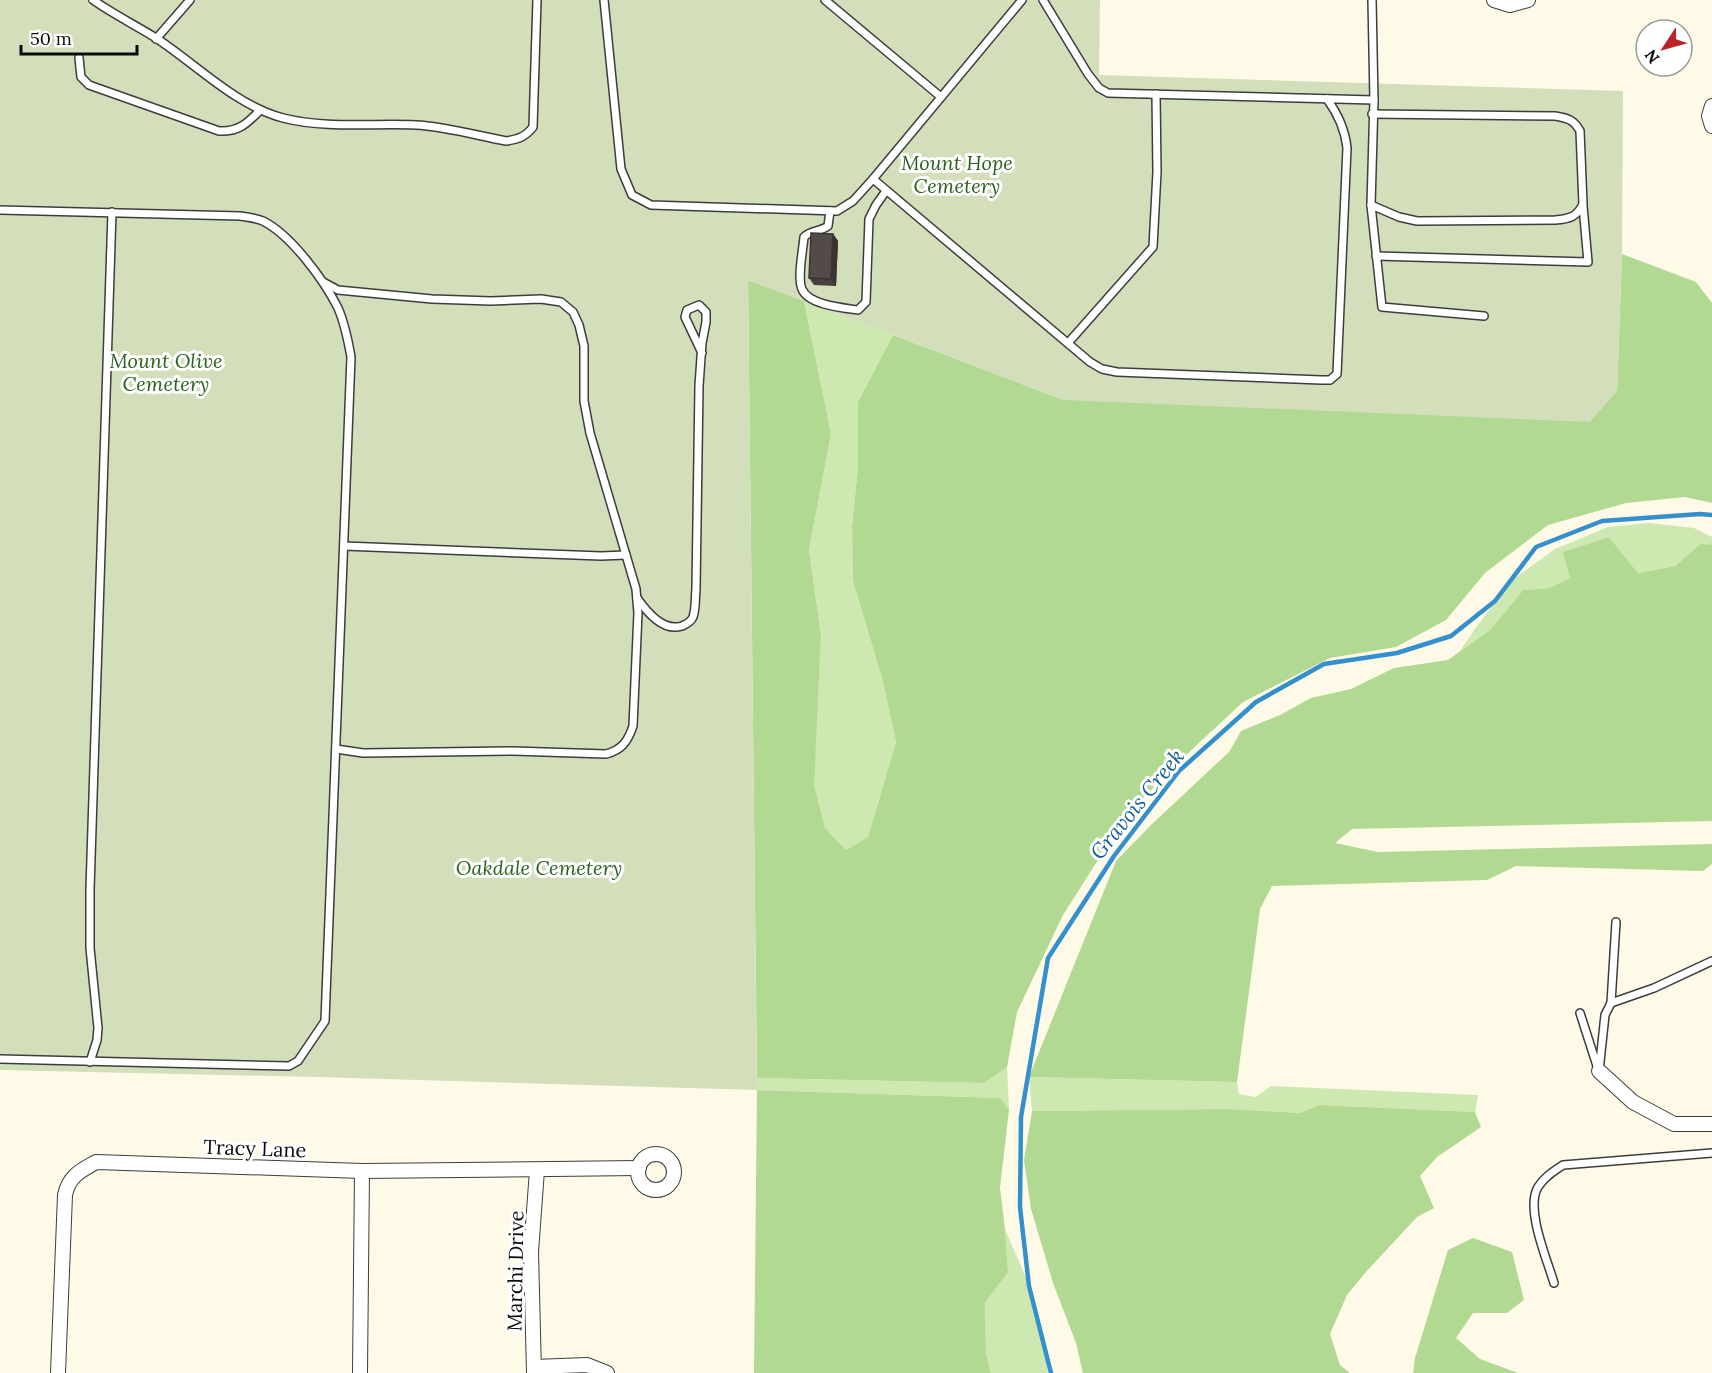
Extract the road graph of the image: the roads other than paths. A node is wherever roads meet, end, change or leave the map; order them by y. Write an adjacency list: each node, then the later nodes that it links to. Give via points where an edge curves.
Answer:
1 (93, 0): 11 (lane)
2 (190, 0): 11 (lane)
3 (537, 0): 18 (lane, via 534,127 518,140 417,125 313,123)
4 (604, 0): 26 (lane, via 621,170 633,195 651,205)
5 (825, 0): 14 (lane)
6 (1022, 0): 14 (lane)
7 (1043, 0): 13 (lane, via 1100,88 1108,93)
8 (1372, 0): 16 (lane)
9 (1494, 0): 10 (street, via 1510,5)
10 (1528, 0)
11 (156, 39): 18 (lane)
12 (79, 58): 18 (lane, via 81,77 89,85 219,131 239,129)
13 (1156, 94): 15 (lane); 31 (lane, via 1153,247)
14 (941, 97): 21 (lane)
15 (1327, 99): 16 (lane); 31 (lane, via 1346,136 1347,148 1336,374 1330,380 1117,372 1102,369)
16 (1374, 100): 19 (lane)
17 (1712, 106): 20 (street)
18 (260, 110)
19 (1372, 114): 23 (lane, via 1568,118 1580,131); 24 (lane)
20 (1712, 126)
21 (873, 179): 22 (lane); 26 (lane, via 853,201)
22 (886, 191): 26 (lane, via 869,219 866,302 858,310 830,306 809,298 802,290 804,237 828,226); 31 (lane)
23 (1583, 204): 24 (lane, via 1579,213 1569,219 1417,221 1399,218); 28 (lane, via 1588,262)
24 (1371, 205): 28 (lane)
25 (0, 210): 27 (lane)
26 (830, 211)
27 (112, 212): 29 (lane, via 240,216 262,221 294,247); 42 (lane, via 90,889 97,1040)
28 (1376, 256): 30 (lane, via 1382,307)
29 (321, 280): 33 (lane, via 346,328 351,357); 34 (lane, via 338,290 432,299 541,299 561,302 573,312 584,346 584,401 590,433)
30 (1484, 316)
31 (1068, 343)
32 (702, 353): 32 (lane, via 706,312 699,305 687,310 685,317); 35 (lane, via 693,617 679,627 669,626 648,612)
33 (344, 546): 34 (lane); 36 (lane)
34 (626, 555): 35 (lane)
35 (637, 598): 36 (lane, via 633,726 628,740 616,751 363,753)
36 (336, 749): 42 (lane, via 325,1021 298,1061 289,1066)
37 (1617, 922): 39 (lane)
38 (1712, 961): 39 (lane)
39 (1611, 1003): 43 (lane, via 1604,1023)
40 (1580, 1013): 43 (lane)
41 (0, 1059): 42 (lane)
42 (90, 1062)
43 (1599, 1071): 44 (street, via 1633,1102 1674,1124)
44 (1712, 1124)
45 (1712, 1153): 49 (lane, via 1563,1165 1549,1174 1538,1187 1534,1201 1535,1218)
46 (639, 1168): 47 (street, Tracy Lane)
47 (537, 1170): 48 (street, Tracy Lane); 50 (street, Marchi Drive, via 531,1252)
48 (362, 1171): 51 (street, Tracy Lane, via 96,1162 75,1174 65,1195); 52 (street)
49 (1554, 1283)
50 (534, 1370): 53 (street, via 587,1365)
51 (58, 1373)
52 (360, 1373)
53 (607, 1373)

